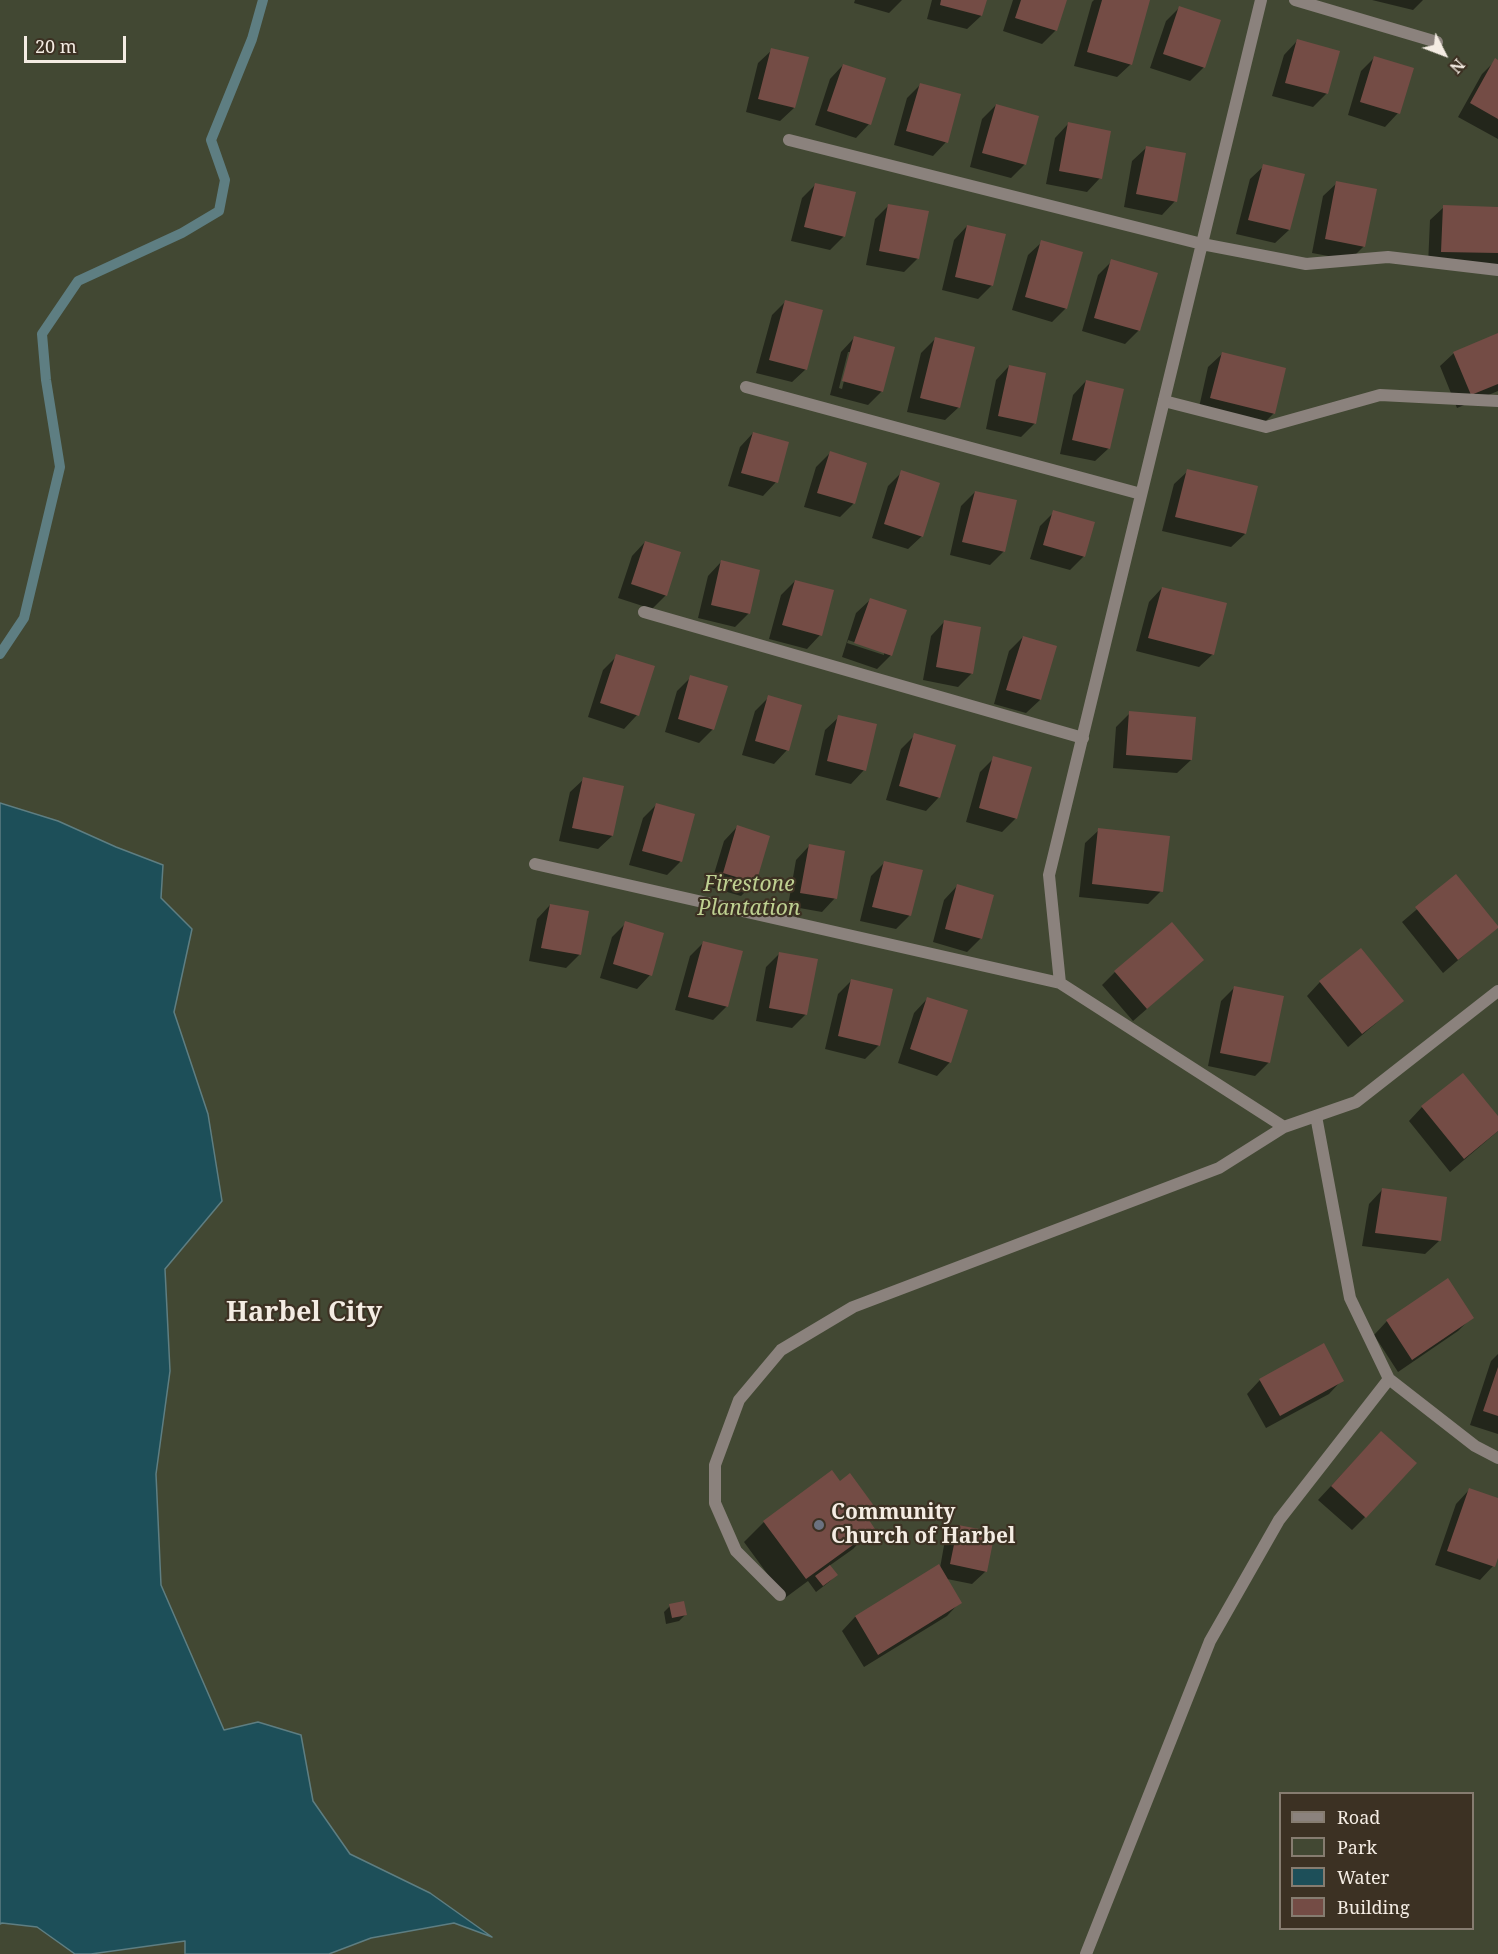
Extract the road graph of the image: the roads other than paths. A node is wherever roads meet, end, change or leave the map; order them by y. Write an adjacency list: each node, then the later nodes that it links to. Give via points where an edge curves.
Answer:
1 (1260, 0): 5 (street)
2 (1295, 0): 3 (street)
3 (1437, 42)
4 (789, 140): 5 (street)
5 (1202, 244): 6 (street, via 1306,264 1388,257); 8 (street)
6 (1498, 270)
7 (746, 387): 10 (street)
8 (1164, 401): 9 (street, via 1266,427 1380,395); 10 (street)
9 (1498, 401)
10 (1141, 494): 12 (street)
11 (644, 612): 12 (street)
12 (1083, 738): 14 (street, via 1049,875)
13 (535, 864): 14 (street)
14 (1060, 983): 17 (street)
15 (1498, 991): 16 (street, via 1356,1102)
16 (1316, 1116): 17 (street); 18 (street, via 1350,1298)
17 (1284, 1127): 20 (street, via 1219,1168 853,1307 781,1350 739,1400 715,1465 715,1503 736,1551)
18 (1389, 1379): 19 (street, via 1475,1446); 21 (street, via 1279,1520 1210,1641)
19 (1498, 1458)
20 (780, 1595)
21 (1086, 1954)

